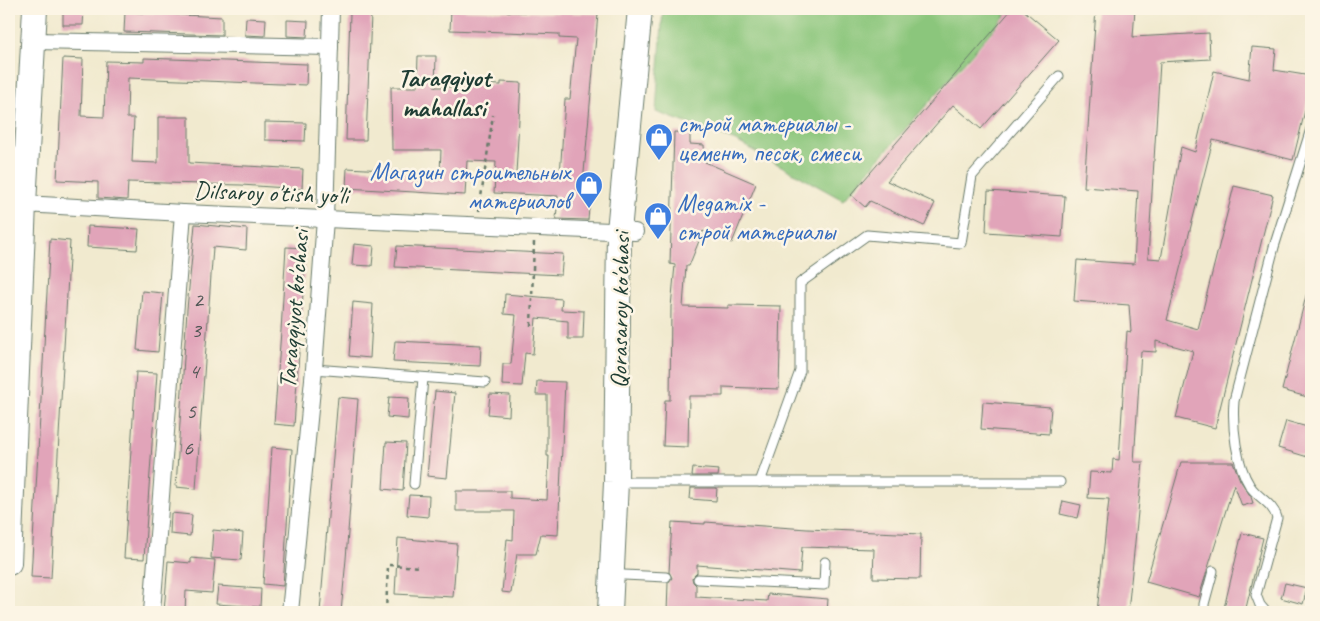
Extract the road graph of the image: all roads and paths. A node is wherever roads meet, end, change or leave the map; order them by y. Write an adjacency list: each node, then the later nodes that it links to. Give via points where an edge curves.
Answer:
1 (35, 9): 5 (main road)
2 (331, 9): 6 (street, Taraqqiyot ko'chasi)
3 (640, 9): 15 (main road, Qorasaroy ko'chasi)
4 (650, 9): 15 (main road, Qorasaroy ko'chasi)
5 (34, 41): 6 (street); 10 (main road)
6 (330, 47): 12 (street, Taraqqiyot ko'chasi)
7 (1059, 76): 24 (lane, via 972,176 962,243 868,235 800,284 800,371)
8 (493, 115): 13 (path)
9 (1311, 129): 40 (lane, via 1274,247 1234,401 1236,443 1245,475 1250,487 1275,509 1277,518 1256,595)
10 (24, 204): 11 (street, Dilsaroy o'tish yo'li); 16 (main road)
11 (183, 213): 12 (street, Dilsaroy o'tish yo'li); 34 (street)
12 (326, 219): 13 (street, Dilsaroy o'tish yo'li); 19 (street, Taraqqiyot ko'chasi)
13 (478, 225): 14 (street, Dilsaroy o'tish yo'li)
14 (535, 228): 15 (street, Dilsaroy o'tish yo'li); 17 (path)
15 (627, 231): 23 (main road, Qorasaroy ko'chasi)
16 (14, 303): 18 (main road)
17 (531, 326)
18 (13, 356): 22 (main road)
19 (314, 369): 20 (lane); 35 (street, Taraqqiyot ko'chasi)
20 (423, 378): 21 (lane); 26 (lane)
21 (485, 382)
22 (11, 453): 28 (main road)
23 (621, 482): 24 (lane); 31 (main road, Qorasaroy ko'chasi); 37 (main road, Qorasaroy ko'chasi)
24 (760, 482): 25 (lane)
25 (1060, 482)
26 (414, 484)
27 (825, 562): 33 (lane, via 824,584)
28 (9, 563)
29 (419, 567): 36 (path, via 388,565)
30 (1213, 571): 39 (lane)
31 (624, 575): 32 (lane); 38 (main road, Qorasaroy ko'chasi)
32 (666, 577)
33 (698, 579)
34 (152, 612)
35 (290, 612)
36 (386, 612)
37 (610, 612)
38 (622, 612)
39 (1204, 612)
40 (1266, 612)

